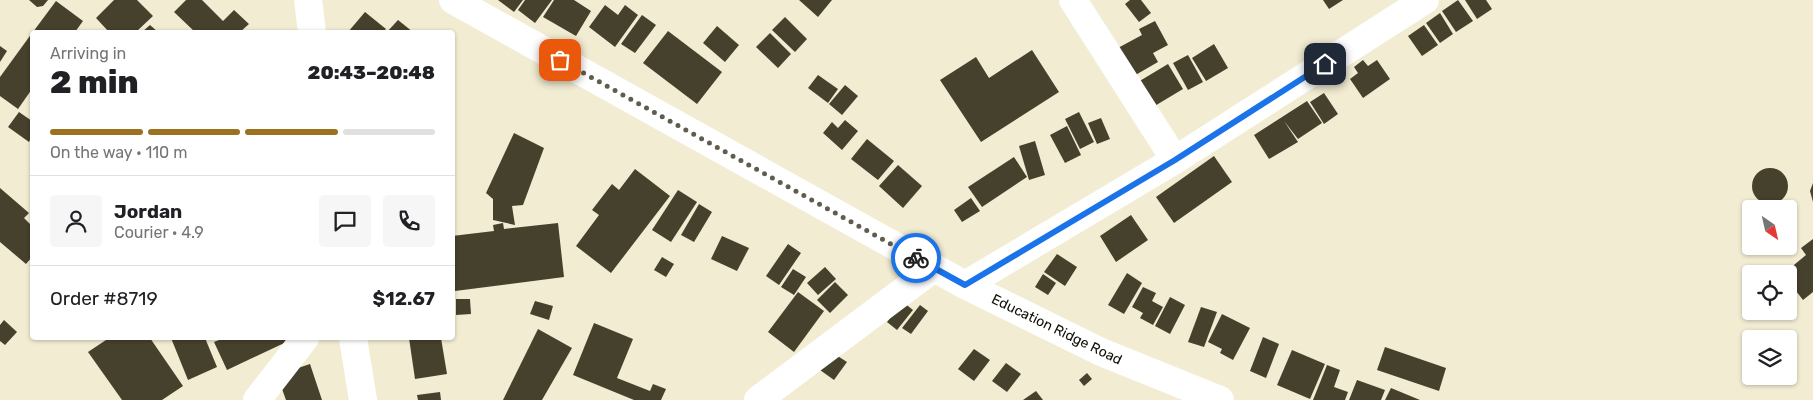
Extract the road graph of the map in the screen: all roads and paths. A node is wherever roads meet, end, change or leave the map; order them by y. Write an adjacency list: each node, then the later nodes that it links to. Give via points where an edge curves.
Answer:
1 (308, 0): 5 (street)
2 (453, 0): 7 (street, Education Ridge Road)
3 (1425, 0): 6 (street)
4 (1075, 1): 6 (street)
5 (312, 30)
6 (1175, 160): 8 (street)
7 (934, 268): 8 (street, Education Ridge Road); 13 (street)
8 (965, 285): 14 (street, Education Ridge Road, via 1101,352)
9 (303, 340): 11 (street)
10 (353, 340): 12 (street)
11 (257, 400)
12 (363, 400)
13 (758, 400)
14 (1220, 400)

